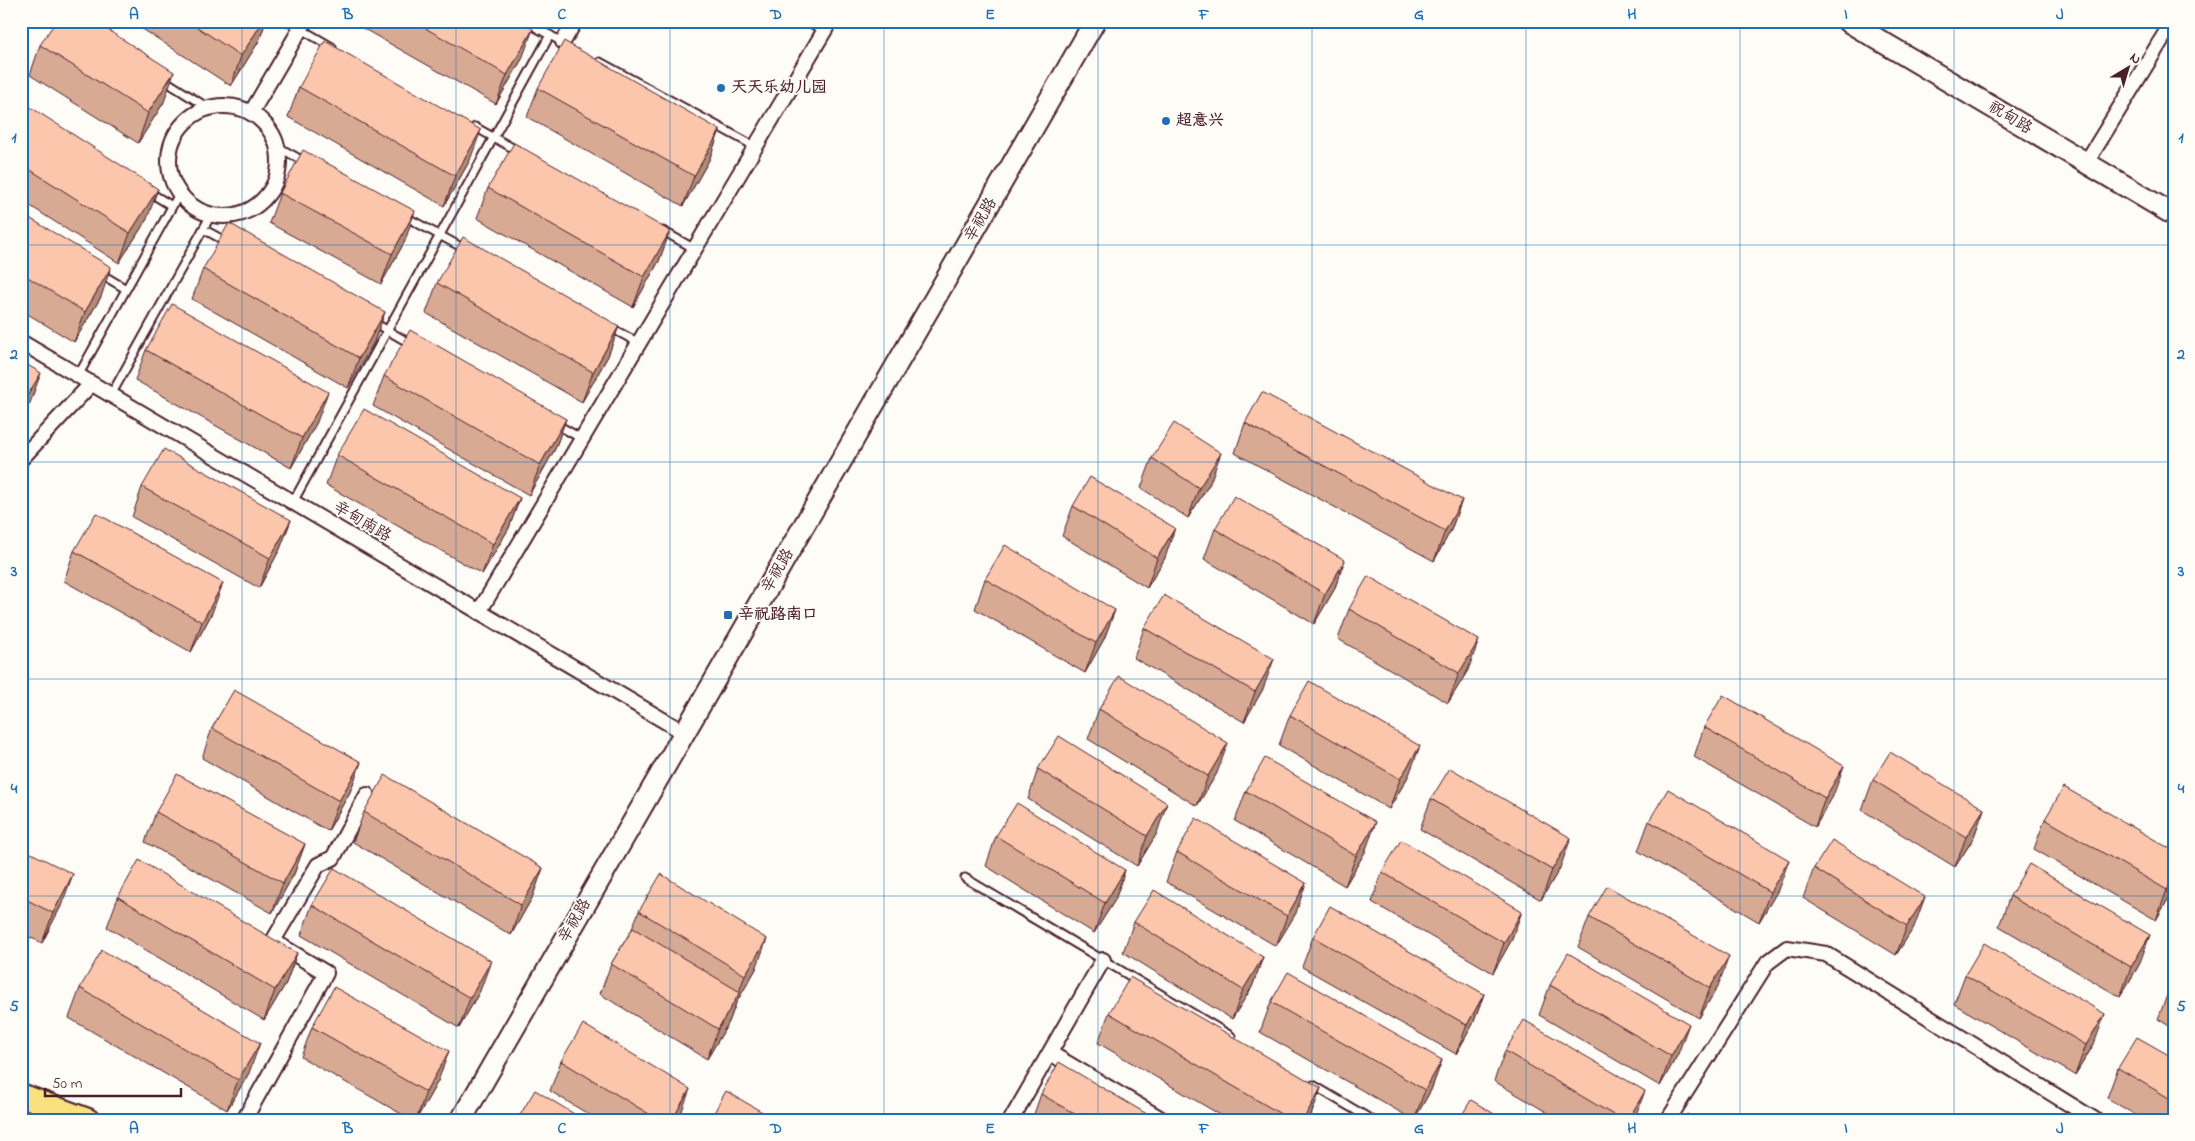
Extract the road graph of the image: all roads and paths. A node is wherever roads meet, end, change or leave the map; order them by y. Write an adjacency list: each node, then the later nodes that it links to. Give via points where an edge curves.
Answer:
1 (25, 21): 11 (lane)
2 (287, 21): 9 (lane)
3 (524, 21): 12 (lane)
4 (574, 21): 13 (street)
5 (814, 21): 10 (street)
6 (1095, 21): 52 (main road, 辛祝路)
7 (1847, 21): 24 (main road, 祝甸路)
8 (2173, 21): 24 (street)
9 (303, 25): 14 (lane); 18 (street)
10 (828, 25): 22 (street)
11 (21, 28)
12 (550, 35): 13 (lane); 20 (lane)
13 (567, 44)
14 (342, 53)
15 (589, 56): 22 (lane)
16 (159, 77): 17 (lane)
17 (208, 108): 18 (street, via 225,106); 27 (street, via 192,115 172,142 168,160)
18 (251, 113): 21 (street, via 269,130)
19 (469, 123): 20 (lane)
20 (494, 138): 23 (lane); 40 (lane)
21 (278, 147): 25 (lane); 30 (street, via 280,166 275,185 264,200 248,212 230,217)
22 (756, 147): 34 (street)
23 (529, 157)
24 (2086, 163): 29 (main road, 祝甸路)
25 (312, 166)
26 (139, 185): 27 (lane)
27 (176, 200): 30 (street); 37 (lane)
28 (398, 212): 35 (lane)
29 (2174, 214)
30 (211, 215): 32 (lane)
31 (652, 225): 34 (lane)
32 (203, 229): 33 (lane); 46 (lane)
33 (237, 247)
34 (695, 249): 42 (street)
35 (476, 255)
36 (94, 270): 37 (lane)
37 (126, 289): 44 (lane)
38 (363, 317): 40 (lane)
39 (604, 325): 42 (lane)
40 (388, 331): 43 (lane); 50 (lane)
41 (21, 342): 44 (street, 辛甸南路)
42 (639, 343): 48 (street)
43 (422, 350)
44 (78, 376): 45 (street, 辛甸南路)
45 (91, 384): 46 (street, 辛甸南路); 49 (street)
46 (111, 395): 50 (street, 辛甸南路)
47 (548, 420): 48 (lane)
48 (582, 438): 51 (street)
49 (21, 459)
50 (294, 502): 51 (street, 辛甸南路)
51 (479, 612): 52 (street, 辛甸南路)
52 (685, 733): 62 (main road, 辛祝路)
53 (367, 795): 61 (street, via 333,858 318,864 273,941 326,973)
54 (965, 878): 55 (lane)
55 (1103, 960): 56 (lane); 57 (street)
56 (1237, 1040)
57 (1050, 1054): 63 (street); 64 (street)
58 (1304, 1080): 65 (lane)
59 (21, 1095): 60 (main road)
60 (88, 1120)
61 (244, 1120)
62 (461, 1120)
63 (1011, 1120)
64 (1164, 1120)
65 (1372, 1120)
66 (1668, 1120): 67 (street, via 1767,964 1787,948 1826,954)
67 (2095, 1120)

